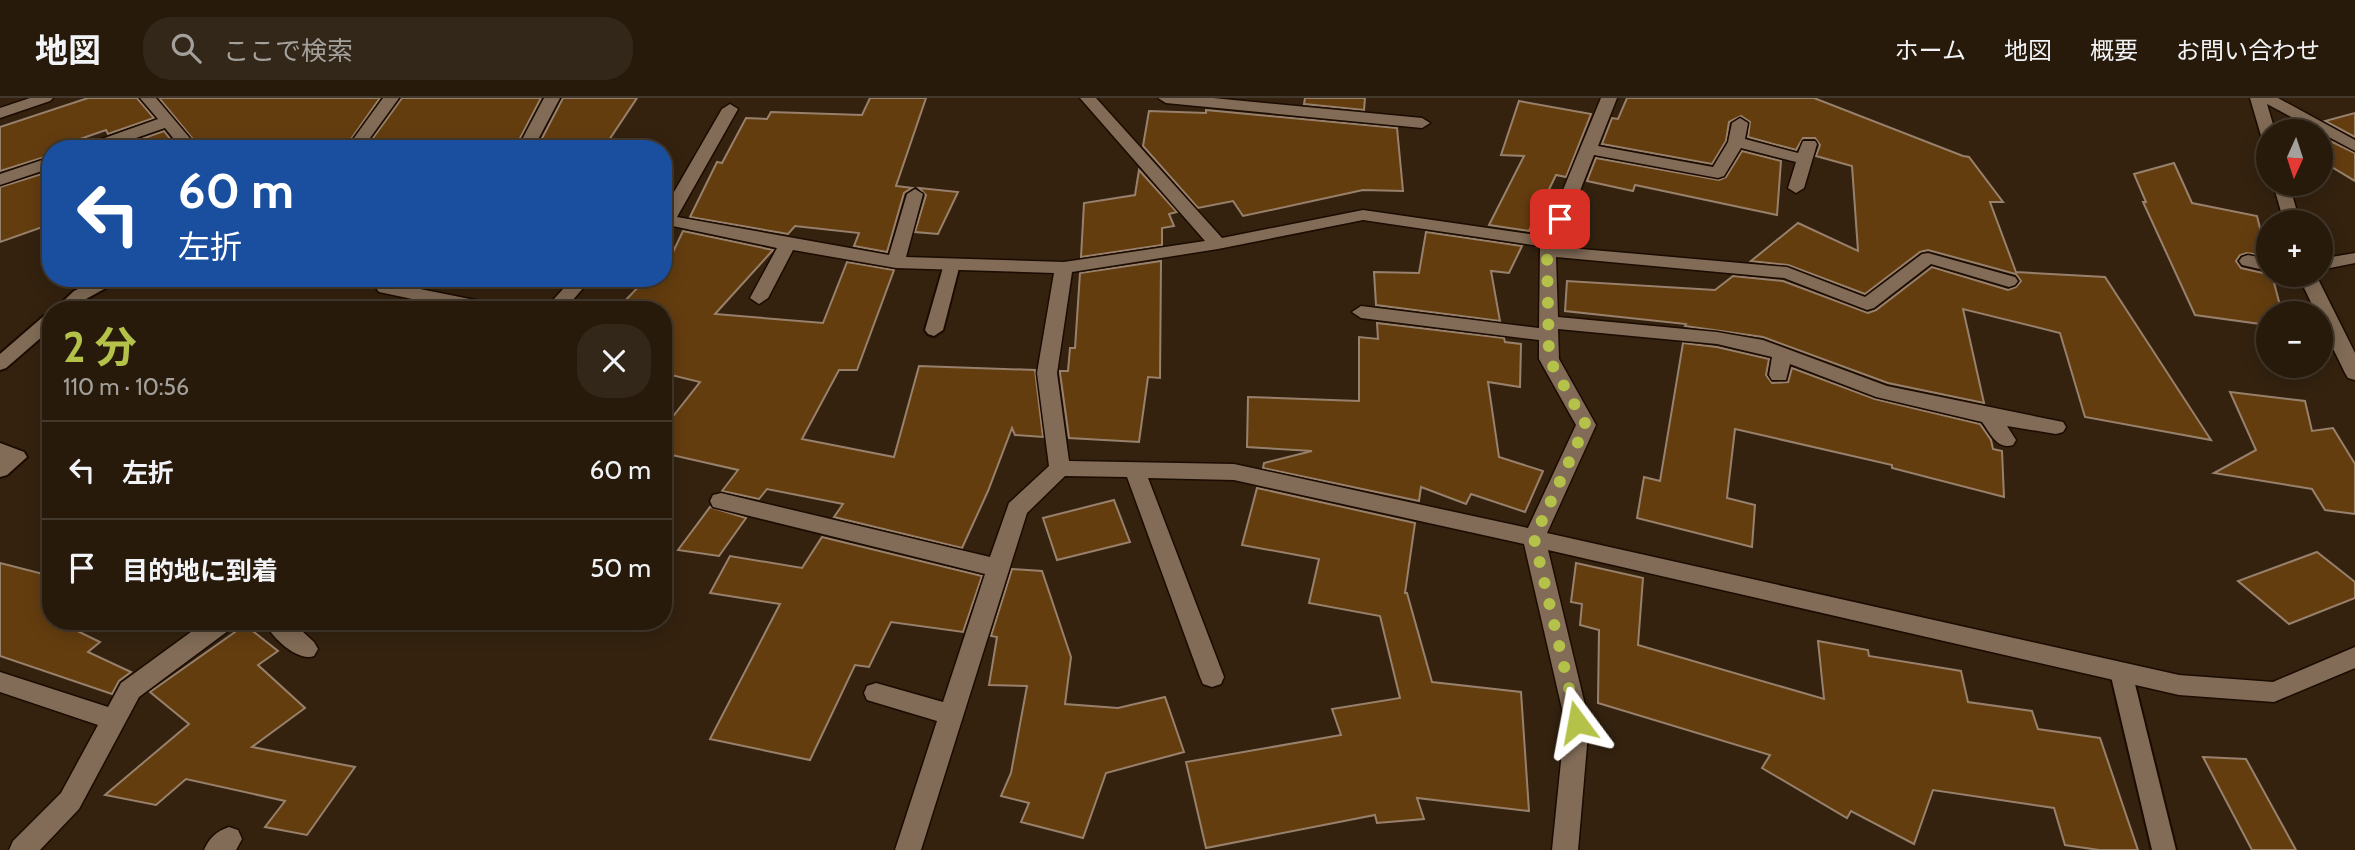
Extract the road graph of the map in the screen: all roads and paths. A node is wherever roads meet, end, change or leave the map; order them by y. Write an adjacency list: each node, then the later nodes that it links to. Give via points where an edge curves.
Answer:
1 (45, 98): 11 (street)
2 (149, 98): 13 (street)
3 (391, 98): 18 (street)
4 (552, 98): 19 (street)
5 (1088, 98): 30 (street)
6 (1166, 98): 14 (street)
7 (1609, 98): 22 (street)
8 (2258, 98): 12 (street)
9 (2267, 98): 21 (street)
10 (730, 109): 27 (street)
11 (0, 113)
12 (2264, 119)
13 (168, 121): 16 (street); 17 (street)
14 (1422, 123)
15 (1740, 123): 20 (street)
16 (114, 140)
17 (184, 140)
18 (361, 140)
19 (530, 140)
20 (1736, 142): 22 (street, via 1718,173); 25 (street, via 1806,151)
21 (2355, 146)
22 (1588, 149): 31 (street)
23 (42, 165): 24 (street)
24 (0, 180)
25 (1796, 188)
26 (915, 194): 34 (street)
27 (672, 207)
28 (672, 220): 29 (street)
29 (788, 244): 34 (street); 44 (street)
30 (1218, 244): 31 (street, via 1363,215); 38 (street)
31 (1549, 247): 39 (street, via 1787,273 1867,304 1927,258); 50 (street)
32 (2355, 258): 35 (street)
33 (2248, 261): 36 (street)
34 (896, 262): 37 (street)
35 (2333, 262)
36 (2256, 263)
37 (952, 264): 38 (street); 51 (lane)
38 (1065, 268): 60 (street, via 1047,373)
39 (2009, 281)
40 (97, 287): 45 (lane)
41 (574, 287): 47 (street)
42 (2314, 287): 54 (street)
43 (385, 288): 46 (street)
44 (759, 298)
45 (73, 301)
46 (450, 301)
47 (561, 301)
48 (1362, 312): 50 (street)
49 (42, 327): 53 (lane)
50 (1549, 328): 52 (street, via 1717,338); 64 (street, via 1549,359 1586,425)
51 (934, 330)
52 (1782, 353): 55 (street); 56 (street, via 1883,392)
53 (0, 364)
54 (2355, 373)
55 (1779, 375)
56 (1989, 416): 57 (street); 58 (street)
57 (2056, 426)
58 (2006, 440)
59 (0, 450): 61 (lane, via 17,457)
60 (1060, 468): 62 (street); 65 (street, via 1017,509)
61 (0, 470)
62 (1135, 471): 64 (street, via 1234,472); 71 (street)
63 (721, 501): 65 (street)
64 (1534, 538): 70 (street); 78 (street, via 1577,722)
65 (998, 568): 74 (street)
66 (212, 630): 75 (street, via 130,691)
67 (285, 630): 68 (street)
68 (306, 649)
69 (2355, 657): 70 (street, via 2274,692 2179,685)
70 (2121, 672): 79 (lane)
71 (1212, 677)
72 (0, 682): 75 (street)
73 (876, 693): 74 (street)
74 (951, 715): 77 (street)
75 (114, 720): 76 (street, via 70,801)
76 (22, 850)
77 (908, 850)
78 (1565, 850)
79 (2164, 850)

